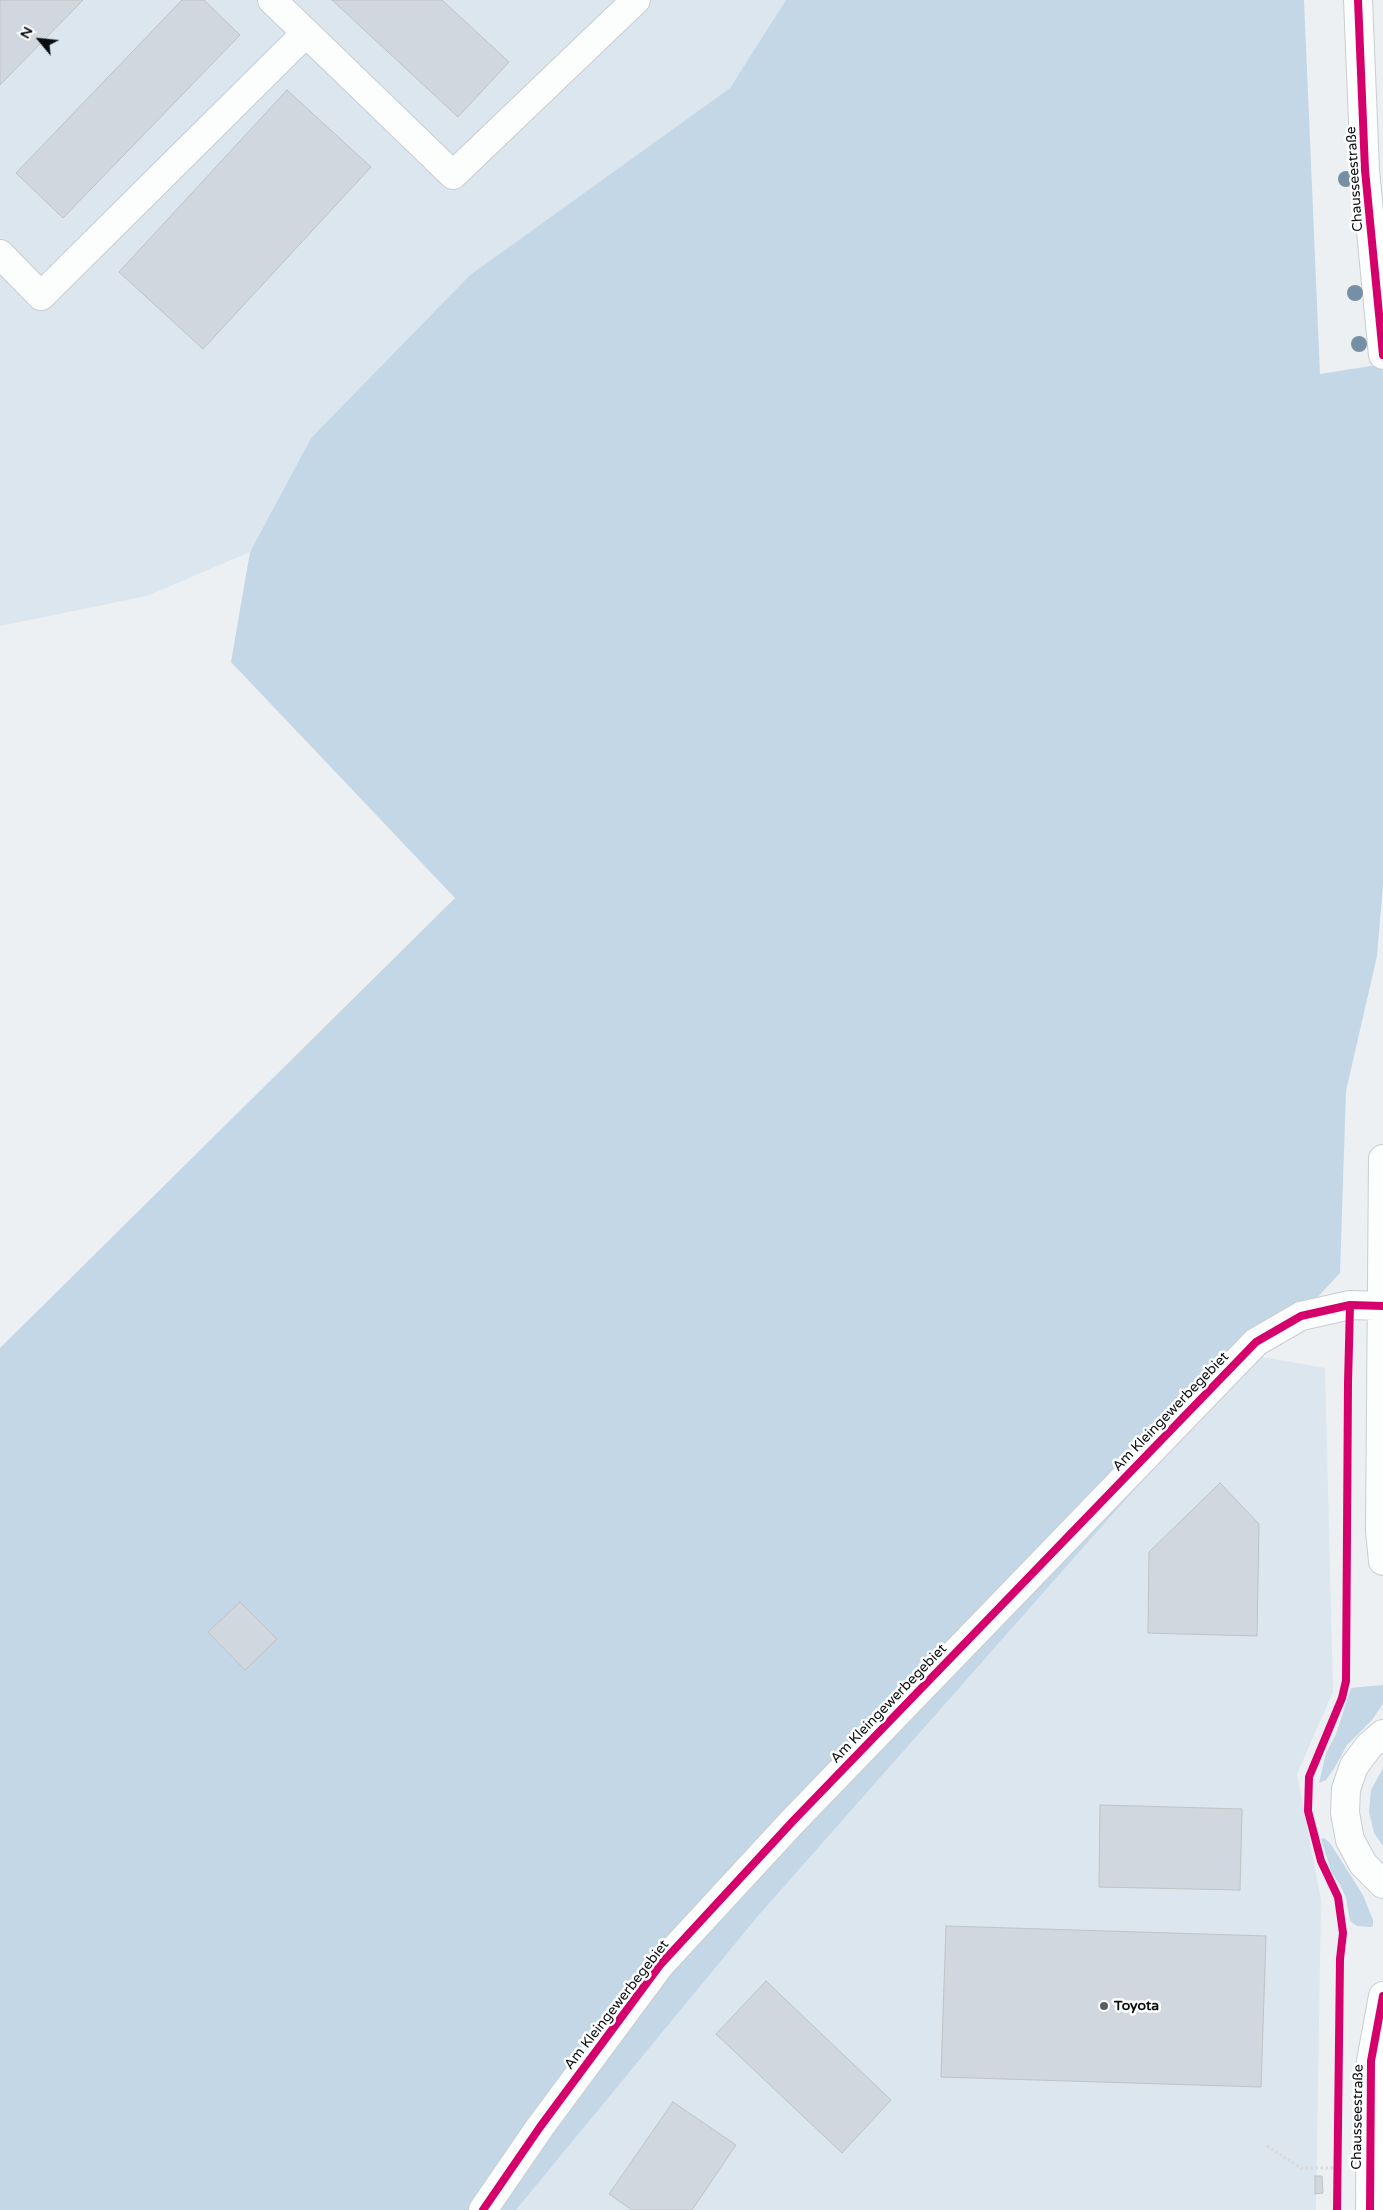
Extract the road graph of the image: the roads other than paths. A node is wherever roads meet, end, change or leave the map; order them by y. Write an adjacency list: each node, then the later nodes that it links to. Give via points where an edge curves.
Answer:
1 (272, 0): 4 (street)
2 (636, 0): 4 (street, via 453,175)
3 (1358, 0): 5 (street, Chausseestraße)
4 (306, 33): 6 (street, via 41,296)
5 (1374, 169): 7 (street, Chausseestraße)
6 (0, 254)
7 (1383, 356)
8 (1383, 1159): 9 (street)
9 (1383, 1306): 10 (street, via 1380,1530); 14 (street, Am Kleingewerbegebiet, via 1350,1305 1301,1316 1256,1342 776,1839 660,1965)
10 (1383, 1561)
11 (1383, 1734): 12 (street, via 1354,1766 1346,1788 1344,1813 1350,1840 1363,1864)
12 (1383, 1884)
13 (1383, 1996): 15 (street, Chausseestraße, via 1371,2061)
14 (483, 2210)
15 (1370, 2210)

